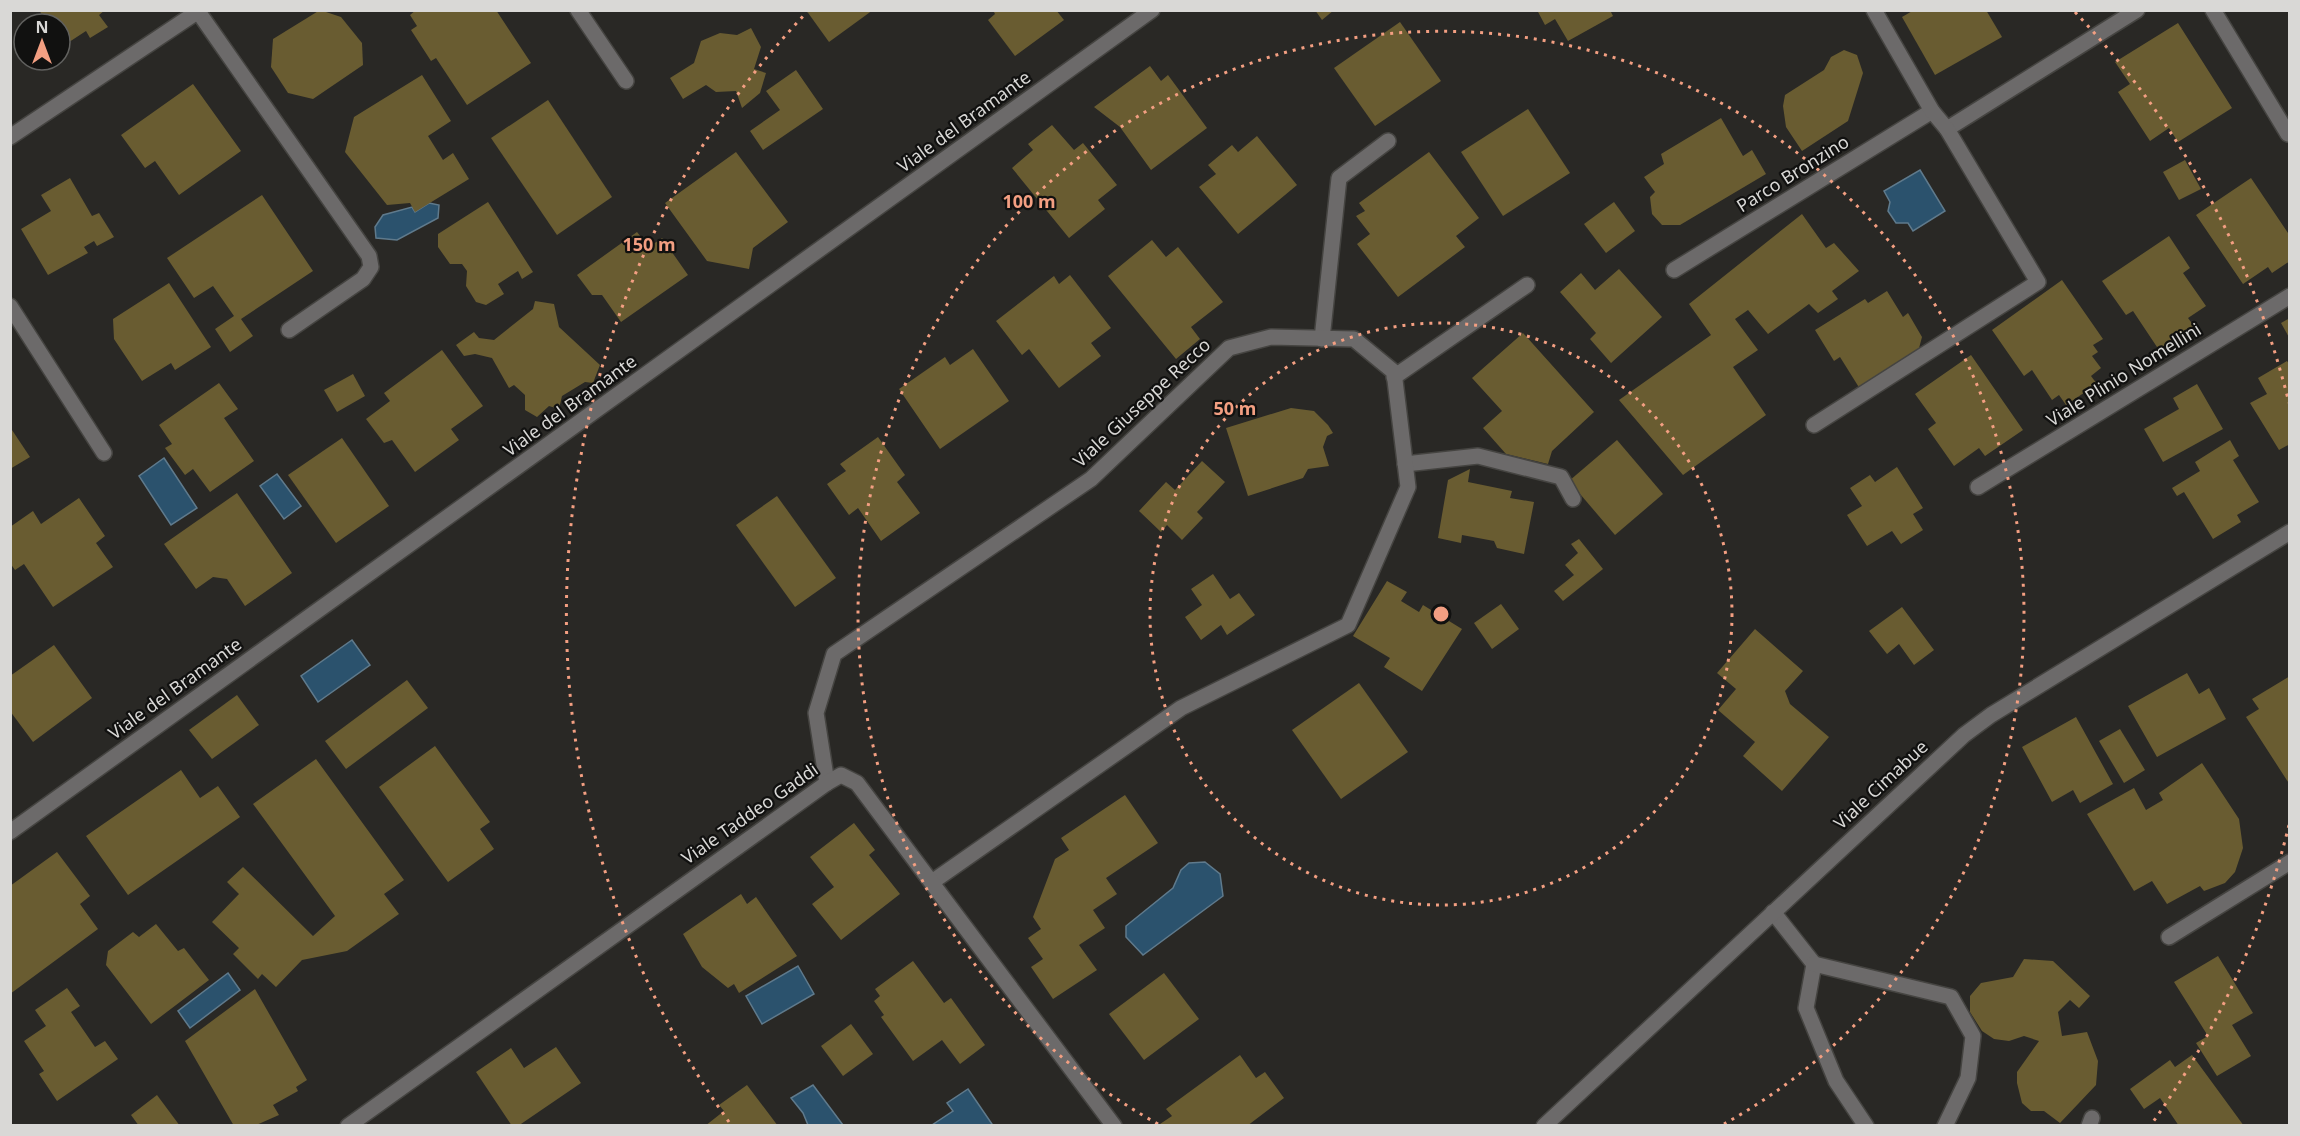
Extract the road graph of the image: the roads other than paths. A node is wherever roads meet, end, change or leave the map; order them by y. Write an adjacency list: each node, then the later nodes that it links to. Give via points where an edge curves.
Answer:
1 (578, 10): 7 (street)
2 (1152, 10): 27 (street, Viale del Bramante)
3 (1874, 10): 8 (street)
4 (2137, 10): 9 (street)
5 (2213, 10): 10 (street)
6 (198, 11): 11 (street); 17 (street, via 369,256 371,267 363,279)
7 (626, 81)
8 (1932, 111): 9 (street); 13 (street, Parco Bronzino)
9 (1947, 129): 20 (street, via 2038,282)
10 (2288, 134)
11 (10, 138)
12 (1388, 141): 18 (street, via 1339,178)
13 (1674, 270)
14 (1527, 285): 19 (street)
15 (2289, 296): 23 (street, Viale Plinio Nomellini)
16 (10, 306): 21 (street)
17 (290, 330)
18 (1322, 339): 19 (street, Viale Giuseppe Recco, via 1354,339 1394,372); 26 (street, Viale Giuseppe Recco, via 1271,338 1229,348 1091,479 834,654 816,713)
19 (1394, 377): 22 (street)
20 (1814, 425)
21 (104, 453)
22 (1405, 464): 24 (street, via 1478,456 1561,477); 29 (street, via 1408,487 1348,625 1181,708)
23 (1978, 487)
24 (1573, 499)
25 (2289, 532): 30 (street, Viale Cimabue, via 1991,715 1964,735)
26 (826, 783): 29 (street, Viale Taddeo Gaddi, via 841,775 857,783); 33 (street, Viale Taddeo Gaddi)
27 (10, 832)
28 (2289, 862): 31 (street)
29 (932, 882): 34 (street, Viale Taddeo Gaddi)
30 (1773, 912): 32 (street); 35 (street, Viale Cimabue)
31 (2169, 937)
32 (1814, 964): 36 (street, via 1806,1008 1836,1081); 37 (street, via 1951,997 1973,1036 1968,1078)
33 (348, 1125)
34 (1114, 1125)
35 (1544, 1125)
36 (1866, 1125)
37 (1945, 1125)

